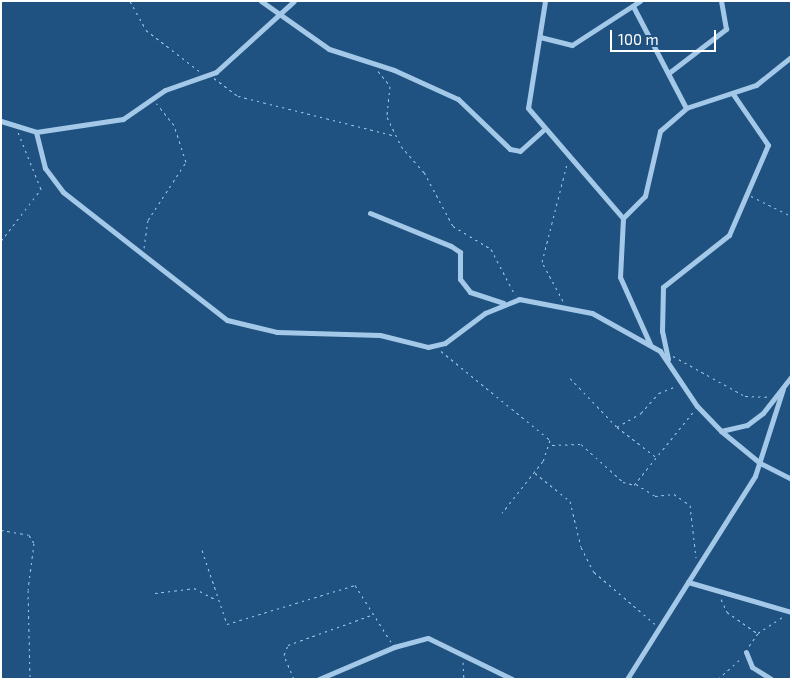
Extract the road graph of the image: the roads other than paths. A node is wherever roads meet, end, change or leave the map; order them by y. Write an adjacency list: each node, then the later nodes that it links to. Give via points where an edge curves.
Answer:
1 (262, 1): 7 (street)
2 (294, 1): 7 (street)
3 (545, 1): 8 (street)
4 (640, 1): 6 (street)
5 (721, 1): 10 (street, via 726,29)
6 (633, 6): 8 (street, via 572,45); 10 (street)
7 (278, 15): 14 (street, via 324,46 458,99 510,149 520,151); 15 (street, via 255,33 233,60 210,74 152,98 134,114 110,123)
8 (540, 37): 14 (street, via 528,108)
9 (791, 57): 11 (street, via 771,77)
10 (670, 72): 12 (street)
11 (733, 94): 12 (street); 20 (street, via 768,144 729,235 663,287 660,304)
12 (686, 108): 17 (street, via 660,131 645,196)
13 (1, 121): 15 (street)
14 (543, 130): 17 (street)
15 (36, 132): 18 (street, via 51,180 238,325 277,332 380,335 437,347)
16 (370, 213): 18 (street, via 460,252 460,279 470,292)
17 (623, 218): 19 (street, via 620,277)
18 (504, 303): 19 (street, via 519,299 592,313)
19 (651, 344): 20 (street)
20 (668, 359): 23 (street, via 697,406)
21 (791, 377): 22 (street)
22 (781, 392): 23 (street, via 747,425); 24 (street)
23 (722, 431): 24 (street)
24 (760, 463): 26 (street); 28 (street)
25 (791, 470): 26 (street)
26 (784, 475): 27 (street)
27 (791, 478)
28 (688, 582): 29 (street); 33 (street)
29 (791, 613)
30 (746, 652): 34 (street, via 752,667)
31 (319, 679): 32 (street, via 394,647 435,638)
32 (512, 679)
33 (627, 679)
34 (771, 679)

